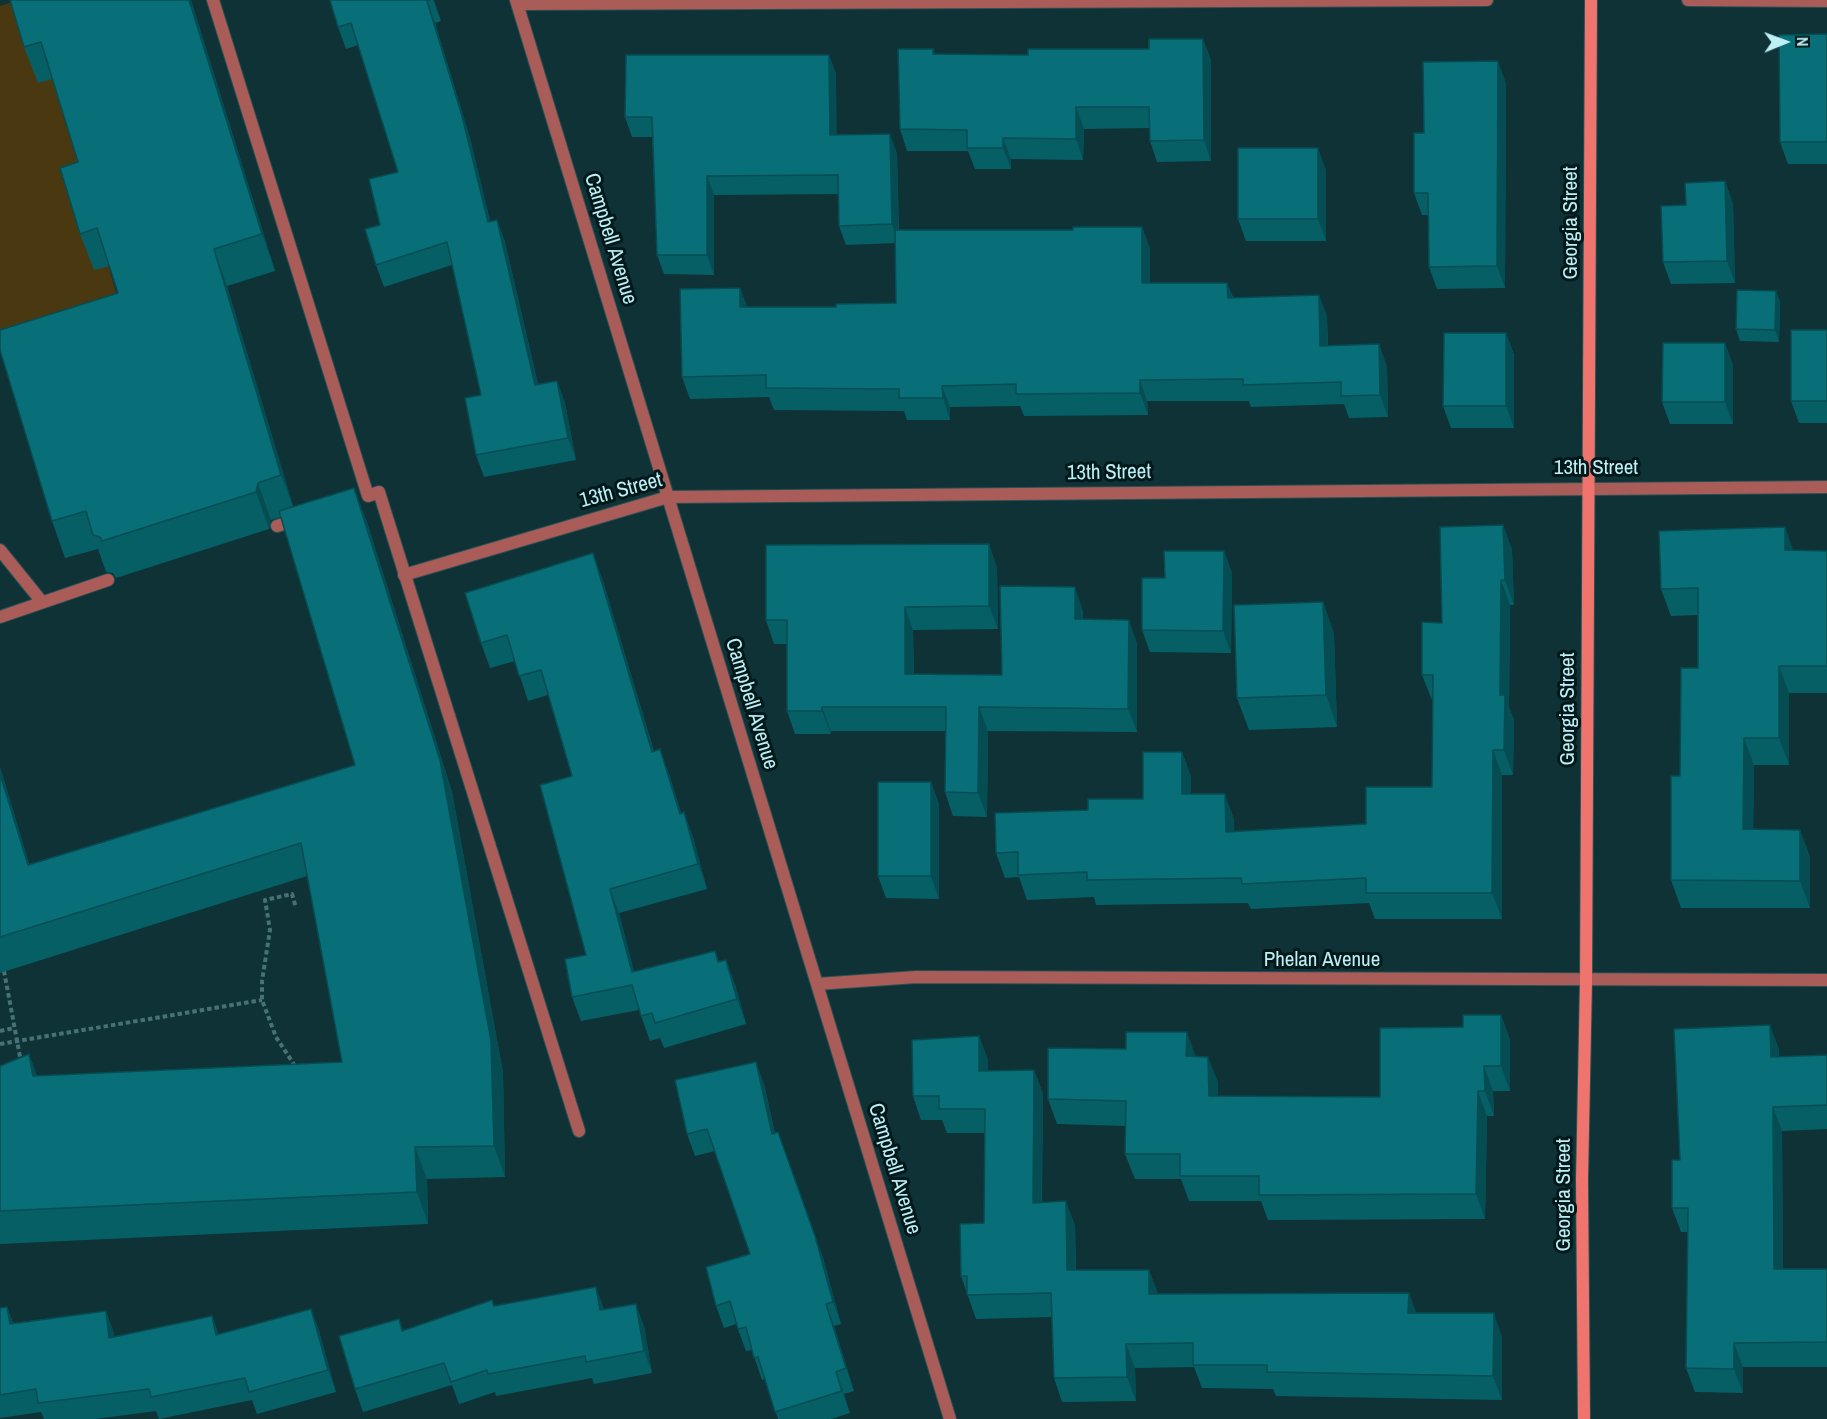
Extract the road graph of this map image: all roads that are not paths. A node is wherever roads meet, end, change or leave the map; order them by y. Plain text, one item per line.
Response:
1 (213, 0) edge
2 (1487, 0) edge
3 (1591, 0) edge
4 (1688, 0) edge
5 (1827, 1) edge
6 (517, 2) edge
7 (1589, 487) junction
8 (1827, 487) edge
9 (668, 497) junction
10 (311, 514) edge
11 (278, 526) edge
12 (0, 550) edge
13 (404, 575) junction
14 (108, 580) dead end
15 (42, 602) junction
16 (0, 616) edge
17 (1586, 981) junction
18 (1827, 981) edge
19 (816, 984) junction
20 (579, 1131) dead end
21 (950, 1419) edge
22 (1584, 1419) edge

1 - 13 street
2 - 6 street
3 - 7 main road, Georgia Street
4 - 5 street
6 - 9 street, Campbell Avenue
7 - 8 street, 13th Street
7 - 9 street, 13th Street
7 - 17 main road, Georgia Street
9 - 13 street, 13th Street
9 - 19 street, Campbell Avenue
10 - 11 street
12 - 15 street
13 - 20 street
14 - 15 street
15 - 16 street
17 - 18 street, Phelan Avenue
17 - 19 street, Phelan Avenue
17 - 22 main road, Georgia Street
19 - 21 street, Campbell Avenue

